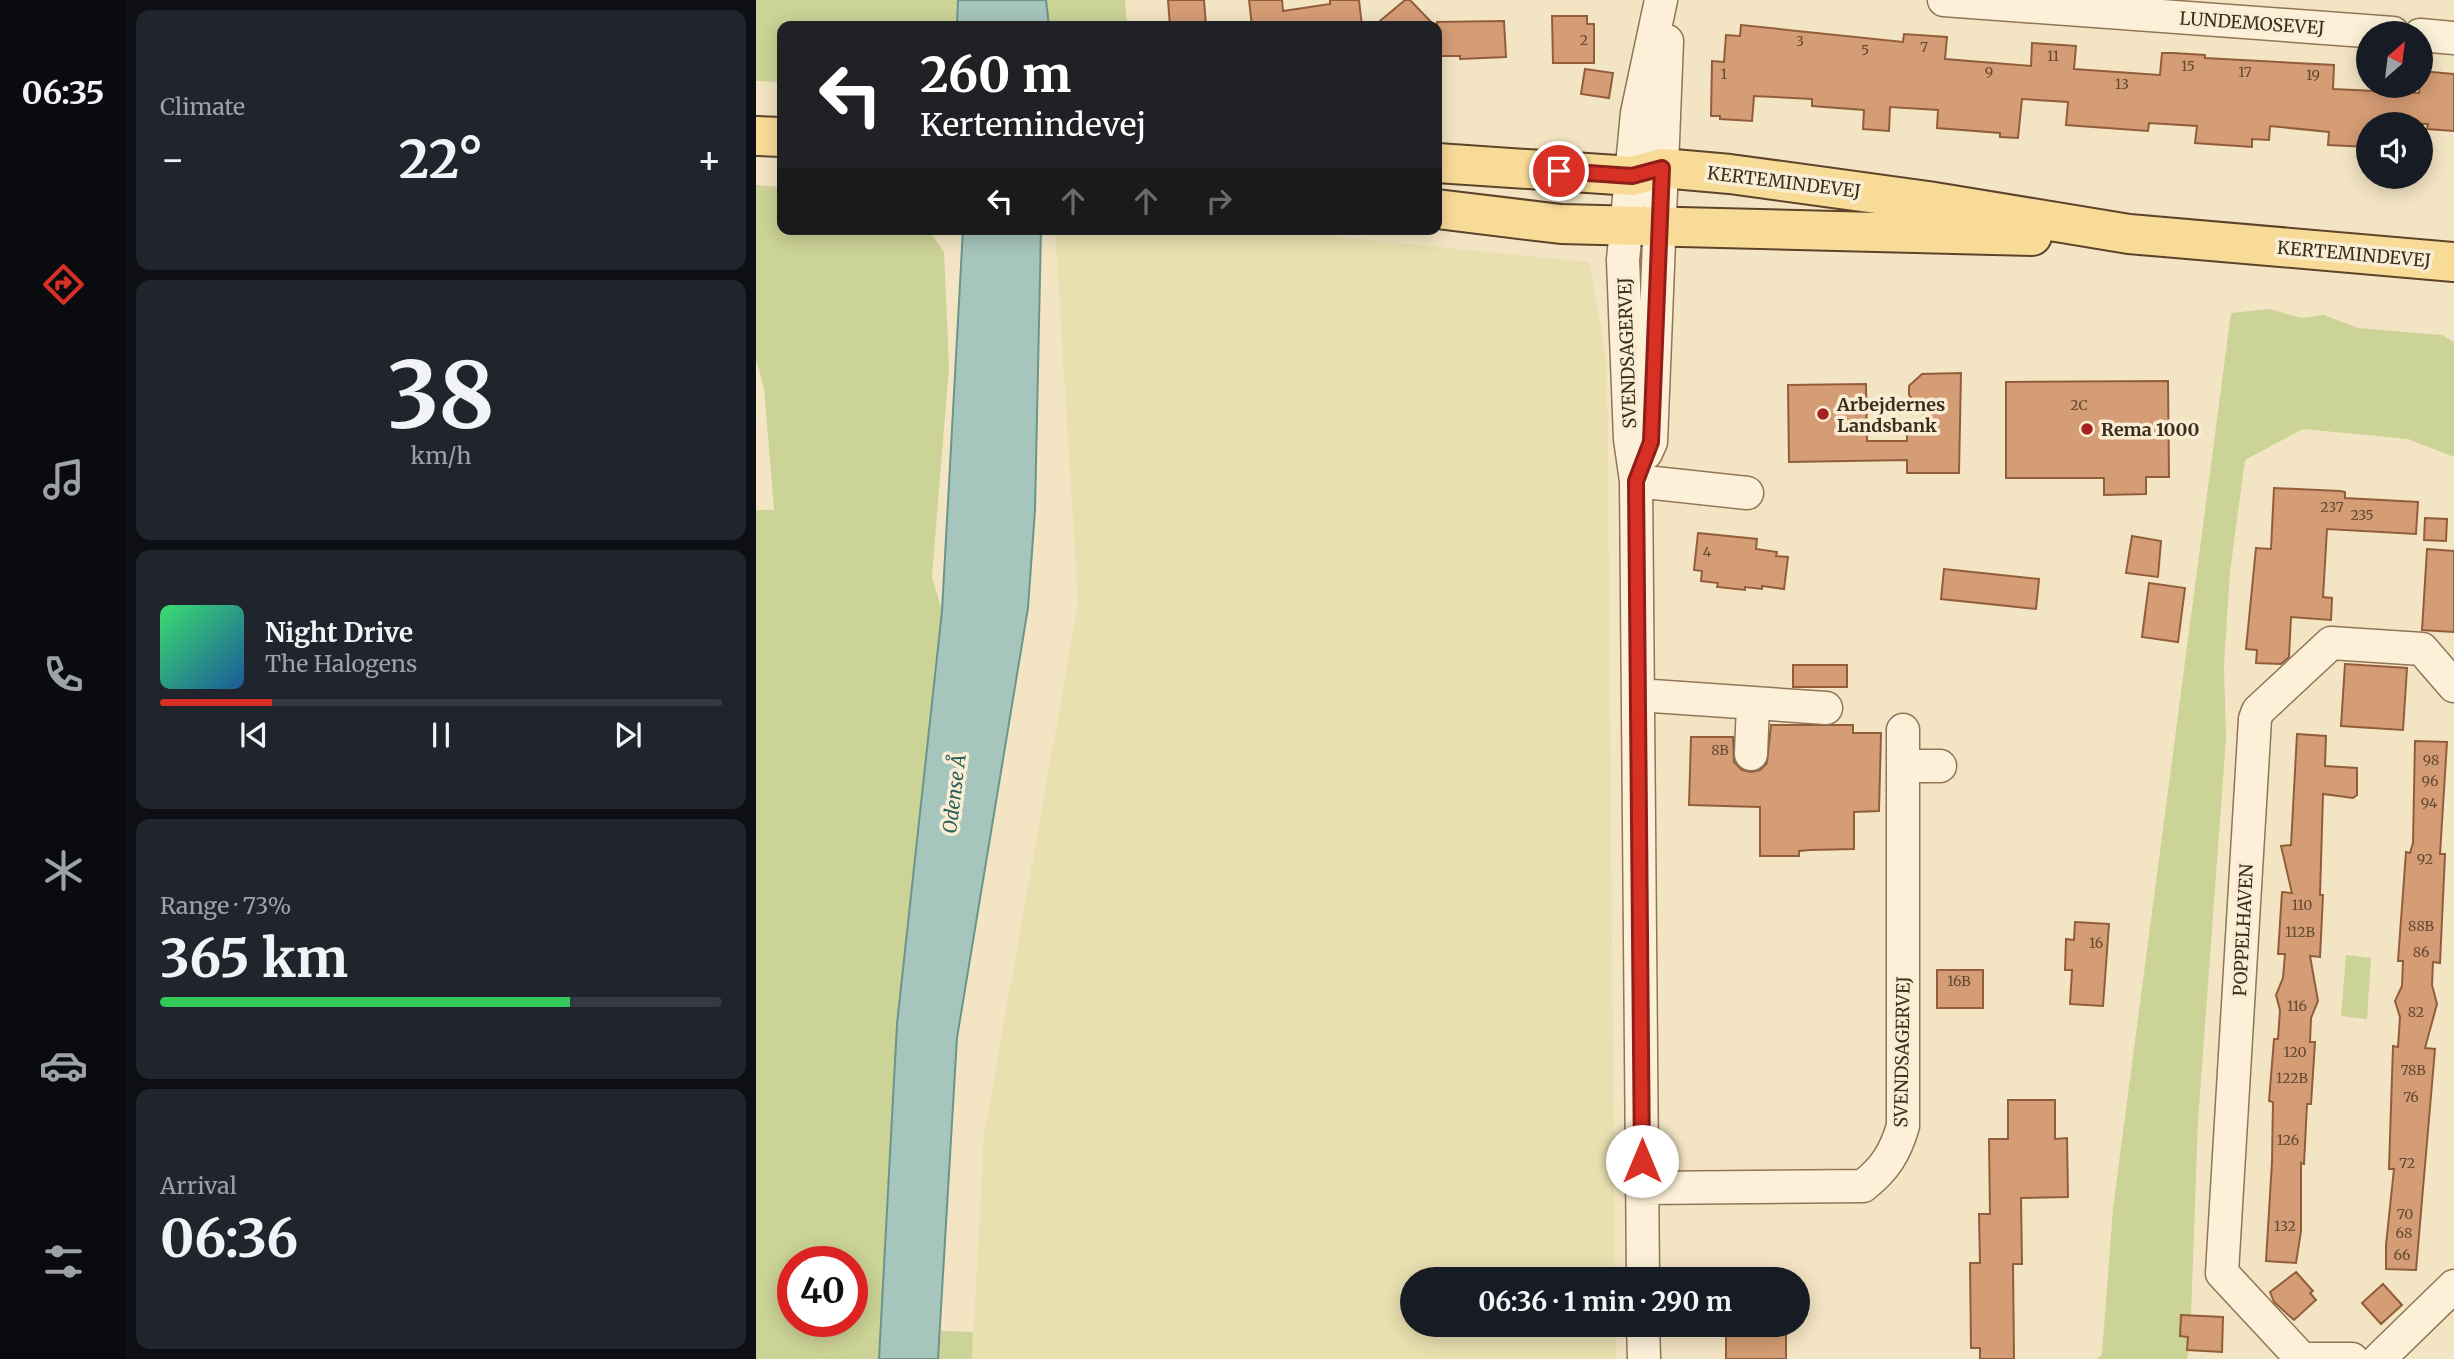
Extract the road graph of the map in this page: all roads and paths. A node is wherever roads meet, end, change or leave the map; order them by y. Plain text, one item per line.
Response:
1 (1664, 0) edge
2 (1944, 0) edge
3 (2049, 4) edge
4 (2356, 30) edge
5 (2433, 36) edge
6 (2454, 38) edge
7 (756, 136) edge
8 (777, 138) edge
9 (1442, 164) edge
10 (1442, 188) edge
11 (1645, 199) junction
12 (1442, 210) edge
13 (2129, 234) junction
14 (2454, 262) edge
15 (1636, 481) junction
16 (1747, 493) dead end
17 (2454, 686) edge
18 (1638, 695) junction
19 (1753, 704) junction
20 (1826, 708) dead end
21 (1903, 730) dead end
22 (1751, 754) dead end
23 (1903, 766) junction
24 (1940, 766) dead end
25 (1642, 1188) junction
26 (1643, 1267) edge
27 (2454, 1286) edge
28 (1643, 1337) edge
29 (1644, 1359) edge
30 (2300, 1359) edge
31 (2352, 1359) edge
32 (2379, 1359) edge

1 - 11 street, SVENDSAGERVEJ
2 - 3 street, LUNDEMOSEVEJ
3 - 4 street, LUNDEMOSEVEJ
5 - 6 street
7 - 8 main road
9 - 11 main road, KERTEMINDEVEJ
10 - 11 main road
11 - 12 main road, KERTEMINDEVEJ
11 - 13 main road, KERTEMINDEVEJ
11 - 13 main road, KERTEMINDEVEJ
11 - 15 street, SVENDSAGERVEJ
13 - 14 main road, KERTEMINDEVEJ
15 - 16 street
15 - 18 street, SVENDSAGERVEJ
17 - 30 street, POPPELHAVEN
18 - 19 street
18 - 25 street, SVENDSAGERVEJ
19 - 20 street
19 - 22 street
21 - 23 street, SVENDSAGERVEJ
23 - 24 street
23 - 25 street, SVENDSAGERVEJ
25 - 26 street, SVENDSAGERVEJ
27 - 32 street
28 - 29 street
30 - 31 street

